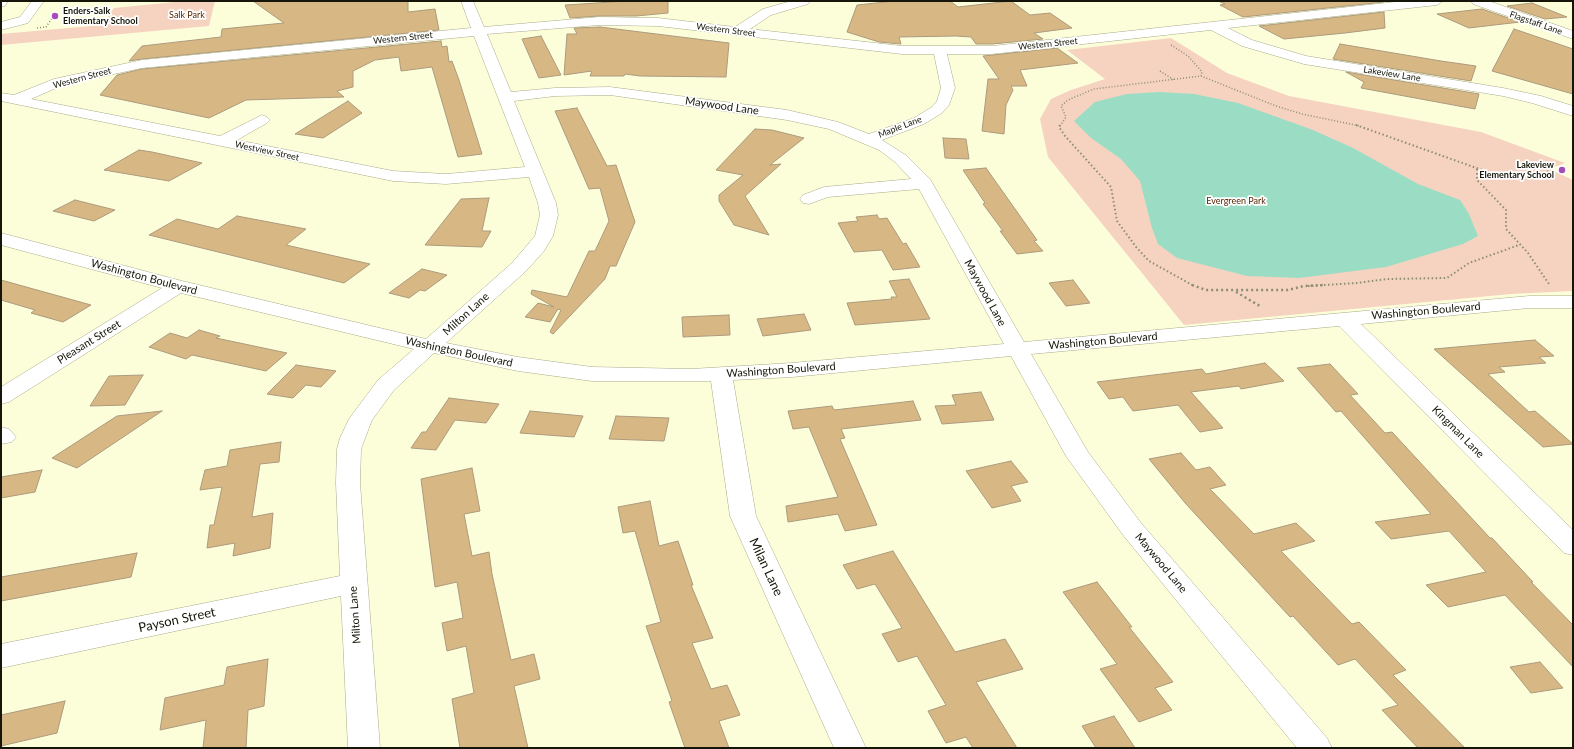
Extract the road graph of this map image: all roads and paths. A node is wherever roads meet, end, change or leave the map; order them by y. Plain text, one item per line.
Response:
1 (38, 1) edge
2 (467, 1) edge
3 (804, 1) edge
4 (1437, 1) edge
5 (1477, 1) edge
6 (1, 26) edge
7 (1214, 26) junction
8 (479, 30) junction
9 (737, 31) junction
10 (1573, 35) edge
11 (1165, 42) dead end
12 (940, 51) junction
13 (1160, 71) dead end
14 (1201, 76) junction
15 (1174, 80) junction
16 (1, 97) edge
17 (507, 97) junction
18 (18, 99) junction
19 (1573, 111) edge
20 (262, 120) dead end
21 (869, 139) junction
22 (223, 141) junction
23 (1477, 169) junction
24 (535, 170) junction
25 (1551, 171) dead end
26 (924, 183) junction
27 (809, 199) dead end
28 (1, 239) edge
29 (1519, 246) junction
30 (1549, 284) dead end
31 (178, 286) junction
32 (1236, 291) junction
33 (1573, 302) edge
34 (1260, 306) dead end
35 (1343, 318) junction
36 (429, 346) junction
37 (1016, 349) junction
38 (721, 375) junction
39 (1, 397) edge
40 (1573, 546) edge
41 (353, 583) junction
42 (1, 656) edge
43 (364, 748) edge
44 (850, 748) edge
45 (1316, 748) edge

1 - 6 street
2 - 8 street, Milton Lane
3 - 9 street
4 - 7 street, Western Street
5 - 10 street, Flagstaff Lane
7 - 12 street, Western Street
7 - 19 street, Lakeview Lane
8 - 9 street, Western Street
8 - 17 street, Milton Lane
8 - 18 street, Western Street
9 - 12 street, Western Street
11 - 14 path
12 - 21 street, Maple Lane
13 - 15 path
14 - 15 path
14 - 23 path
15 - 32 path
16 - 18 street, Westview Street
17 - 21 street, Maywood Lane
17 - 24 street, Milton Lane
18 - 22 street, Westview Street
20 - 22 street
21 - 26 street, Maywood Lane
22 - 24 street, Westview Street
23 - 25 path
23 - 29 path
24 - 36 street, Milton Lane
26 - 27 street
26 - 37 street, Maywood Lane
28 - 31 street, Washington Boulevard
29 - 30 path
29 - 32 path
31 - 36 street, Washington Boulevard
31 - 39 street, Pleasant Street
32 - 34 path
33 - 35 street, Washington Boulevard
35 - 37 street, Washington Boulevard
35 - 40 street, Kingman Lane
36 - 38 street, Washington Boulevard
36 - 41 street, Milton Lane
37 - 38 street, Washington Boulevard
37 - 45 street, Maywood Lane
38 - 44 street, Milan Lane
41 - 42 street, Payson Street
41 - 43 street, Milton Lane

